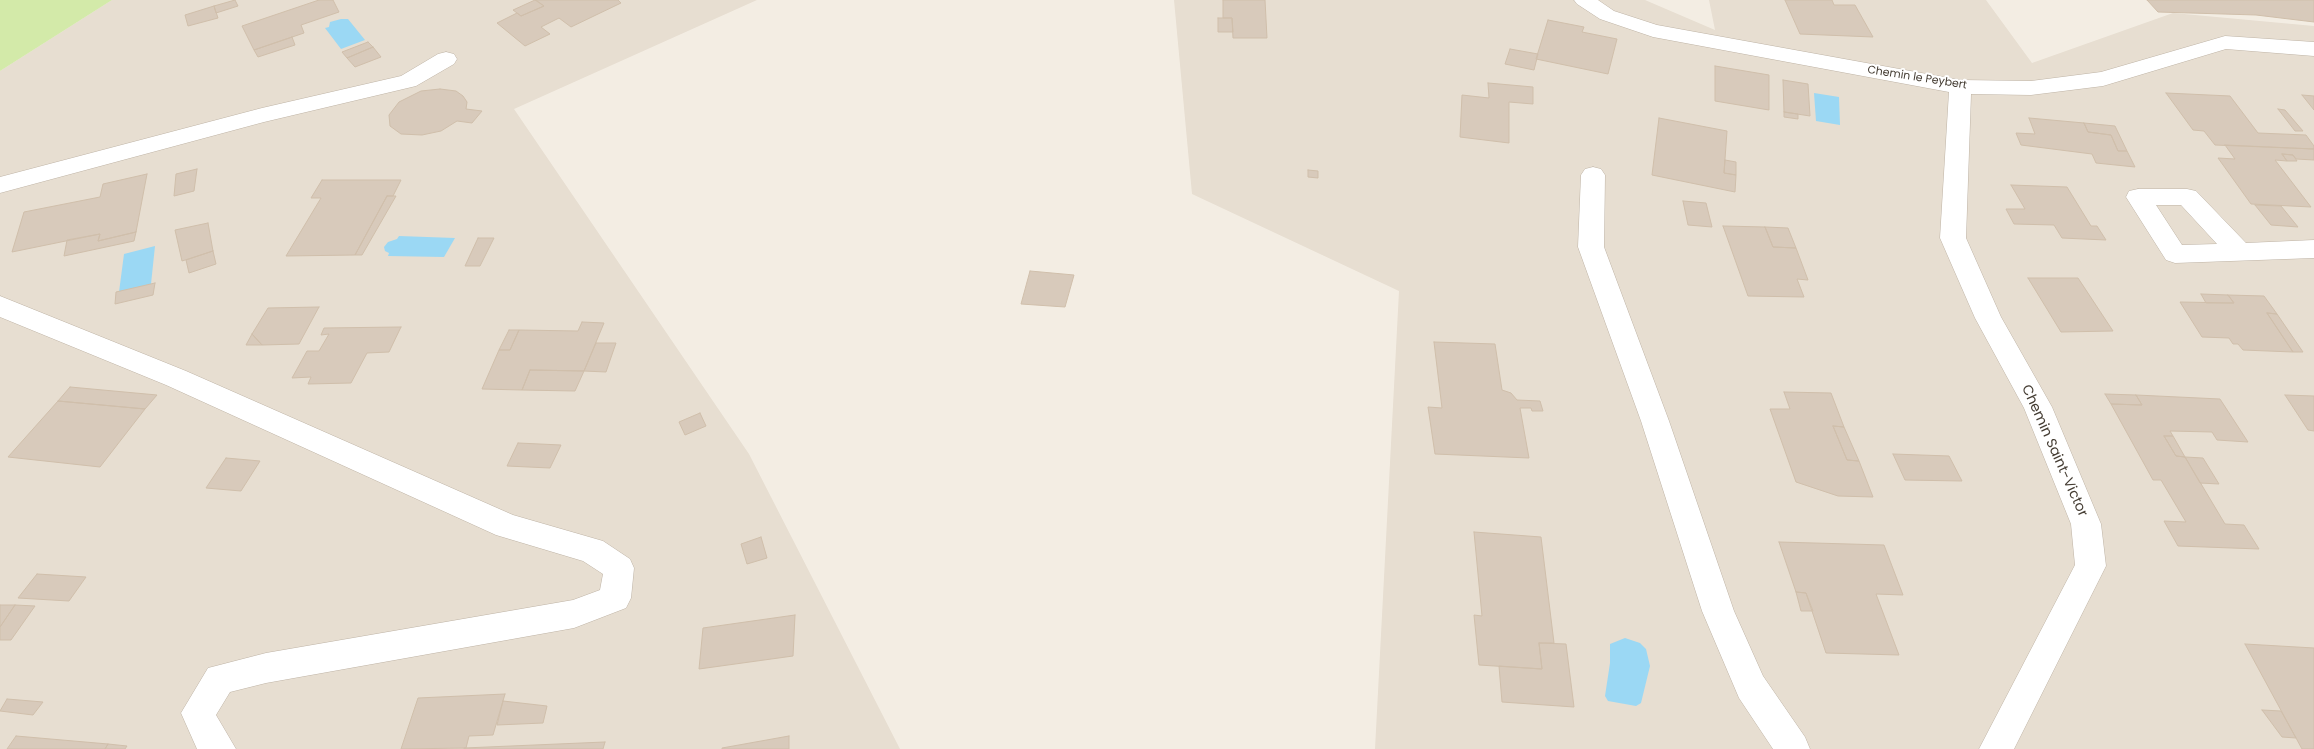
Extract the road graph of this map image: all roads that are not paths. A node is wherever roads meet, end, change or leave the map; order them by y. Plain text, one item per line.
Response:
1 (1584, 0) edge
2 (2314, 49) edge
3 (446, 59) dead end
4 (1960, 87) junction
5 (1593, 175) dead end
6 (0, 185) edge
7 (2314, 249) edge
8 (2240, 251) dead end
9 (0, 306) edge
10 (219, 749) edge
11 (1793, 749) edge
12 (1996, 749) edge

1 - 4 street, Chemin le Peybert
2 - 4 street, Chemin le Peybert
3 - 6 street
4 - 12 street, Chemin Saint-Victor
5 - 11 street
7 - 8 street
9 - 10 street

